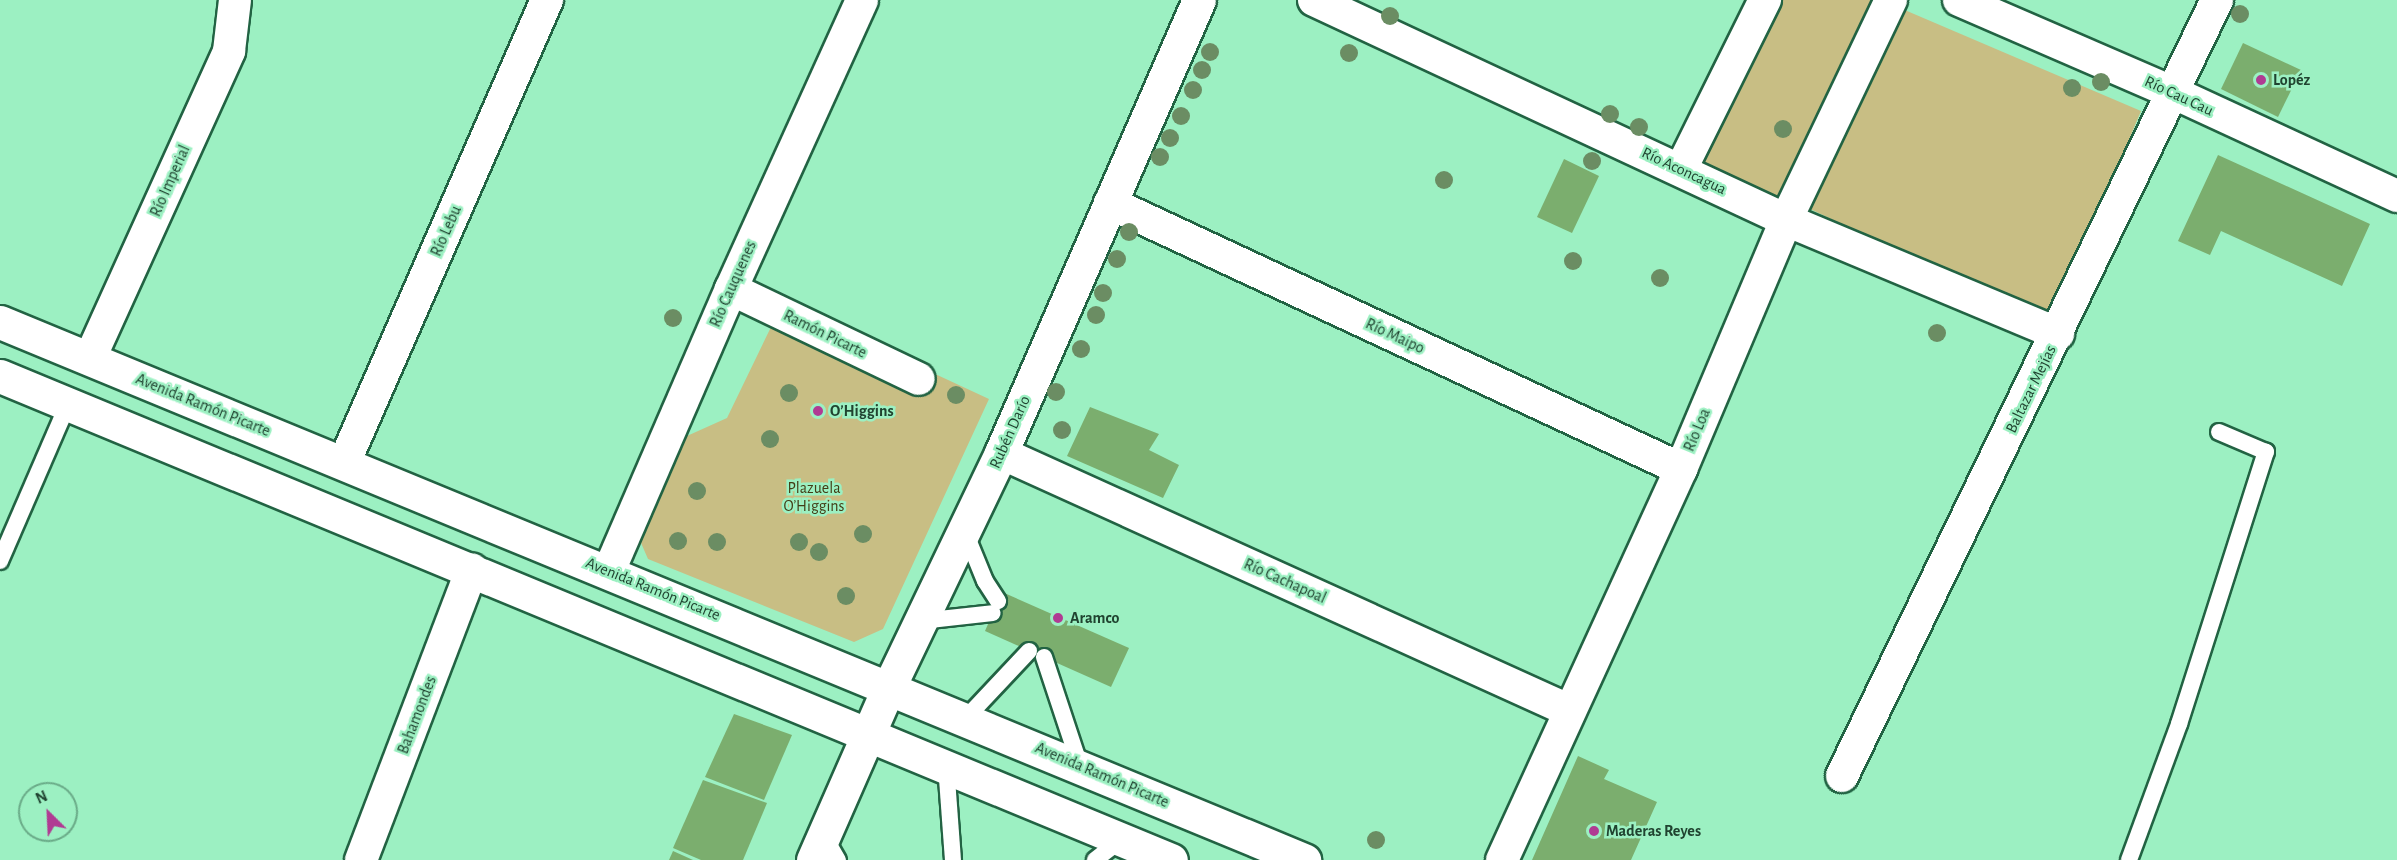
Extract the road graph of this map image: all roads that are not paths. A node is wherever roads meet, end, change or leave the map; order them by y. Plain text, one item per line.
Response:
1 (235, 0) edge
2 (547, 0) edge
3 (862, 0) edge
4 (1199, 0) edge
5 (1314, 0) edge
6 (1765, 0) edge
7 (1891, 0) edge
8 (1959, 0) edge
9 (2217, 0) edge
10 (2172, 92) junction
11 (1681, 169) junction
12 (2397, 196) edge
13 (1110, 202) junction
14 (1786, 220) junction
15 (730, 289) junction
16 (0, 322) edge
17 (2058, 334) junction
18 (90, 358) junction
19 (0, 376) edge
20 (919, 379) dead end
21 (68, 404) junction
22 (2219, 432) dead end
23 (1001, 453) junction
24 (344, 463) junction
25 (1681, 469) junction
26 (964, 531) junction
27 (0, 561) edge
28 (472, 570) junction
29 (609, 571) junction
30 (921, 621) junction
31 (889, 687) junction
32 (1568, 710) junction
33 (966, 718) junction
34 (869, 732) junction
35 (946, 765) junction
36 (1080, 766) junction
37 (1842, 776) dead end
38 (1122, 839) junction
39 (825, 852) edge
40 (361, 860) edge
41 (953, 860) edge
42 (1095, 860) edge
43 (1171, 860) edge
44 (1304, 860) edge
45 (1502, 860) edge
46 (2129, 860) edge

1 - 18 street, Río Imperial
2 - 24 street, Río Lebu
3 - 15 street, Río Cauquenes
4 - 13 main road, Rubén Darío
5 - 11 street, Río Aconcagua
6 - 11 street
7 - 14 street, Río Loa
8 - 10 street, Río Cau Cau
9 - 10 street, Baltazar Mejías
10 - 12 street, Río Cau Cau
10 - 17 street, Baltazar Mejías
11 - 14 street, Río Aconcagua
13 - 23 main road, Rubén Darío
13 - 25 street, Río Maipo
14 - 17 street, Río Aconcagua
14 - 25 street, Río Loa
15 - 20 street, Ramón Picarte
15 - 29 street, Río Cauquenes
16 - 18 main road, Avenida Ramón Picarte
17 - 37 street, Baltazar Mejías
18 - 24 main road, Avenida Ramón Picarte
19 - 21 main road
21 - 27 lane
21 - 28 main road
22 - 46 lane
23 - 26 main road, Rubén Darío
23 - 32 street, Río Cachapoal
24 - 29 main road, Avenida Ramón Picarte
25 - 32 street, Río Loa
26 - 30 main road, Rubén Darío
26 - 30 lane
28 - 34 main road
28 - 40 street, Bahamondes
29 - 31 main road, Avenida Ramón Picarte
30 - 31 main road, Rubén Darío
31 - 33 main road, Avenida Ramón Picarte
31 - 34 main road, Rubén Darío
32 - 45 street, Río Loa
33 - 36 main road, Avenida Ramón Picarte
33 - 36 lane
34 - 35 main road
34 - 39 main road, Rubén Darío
35 - 38 main road
35 - 41 lane
36 - 44 main road, Avenida Ramón Picarte
38 - 42 lane
38 - 43 main road

